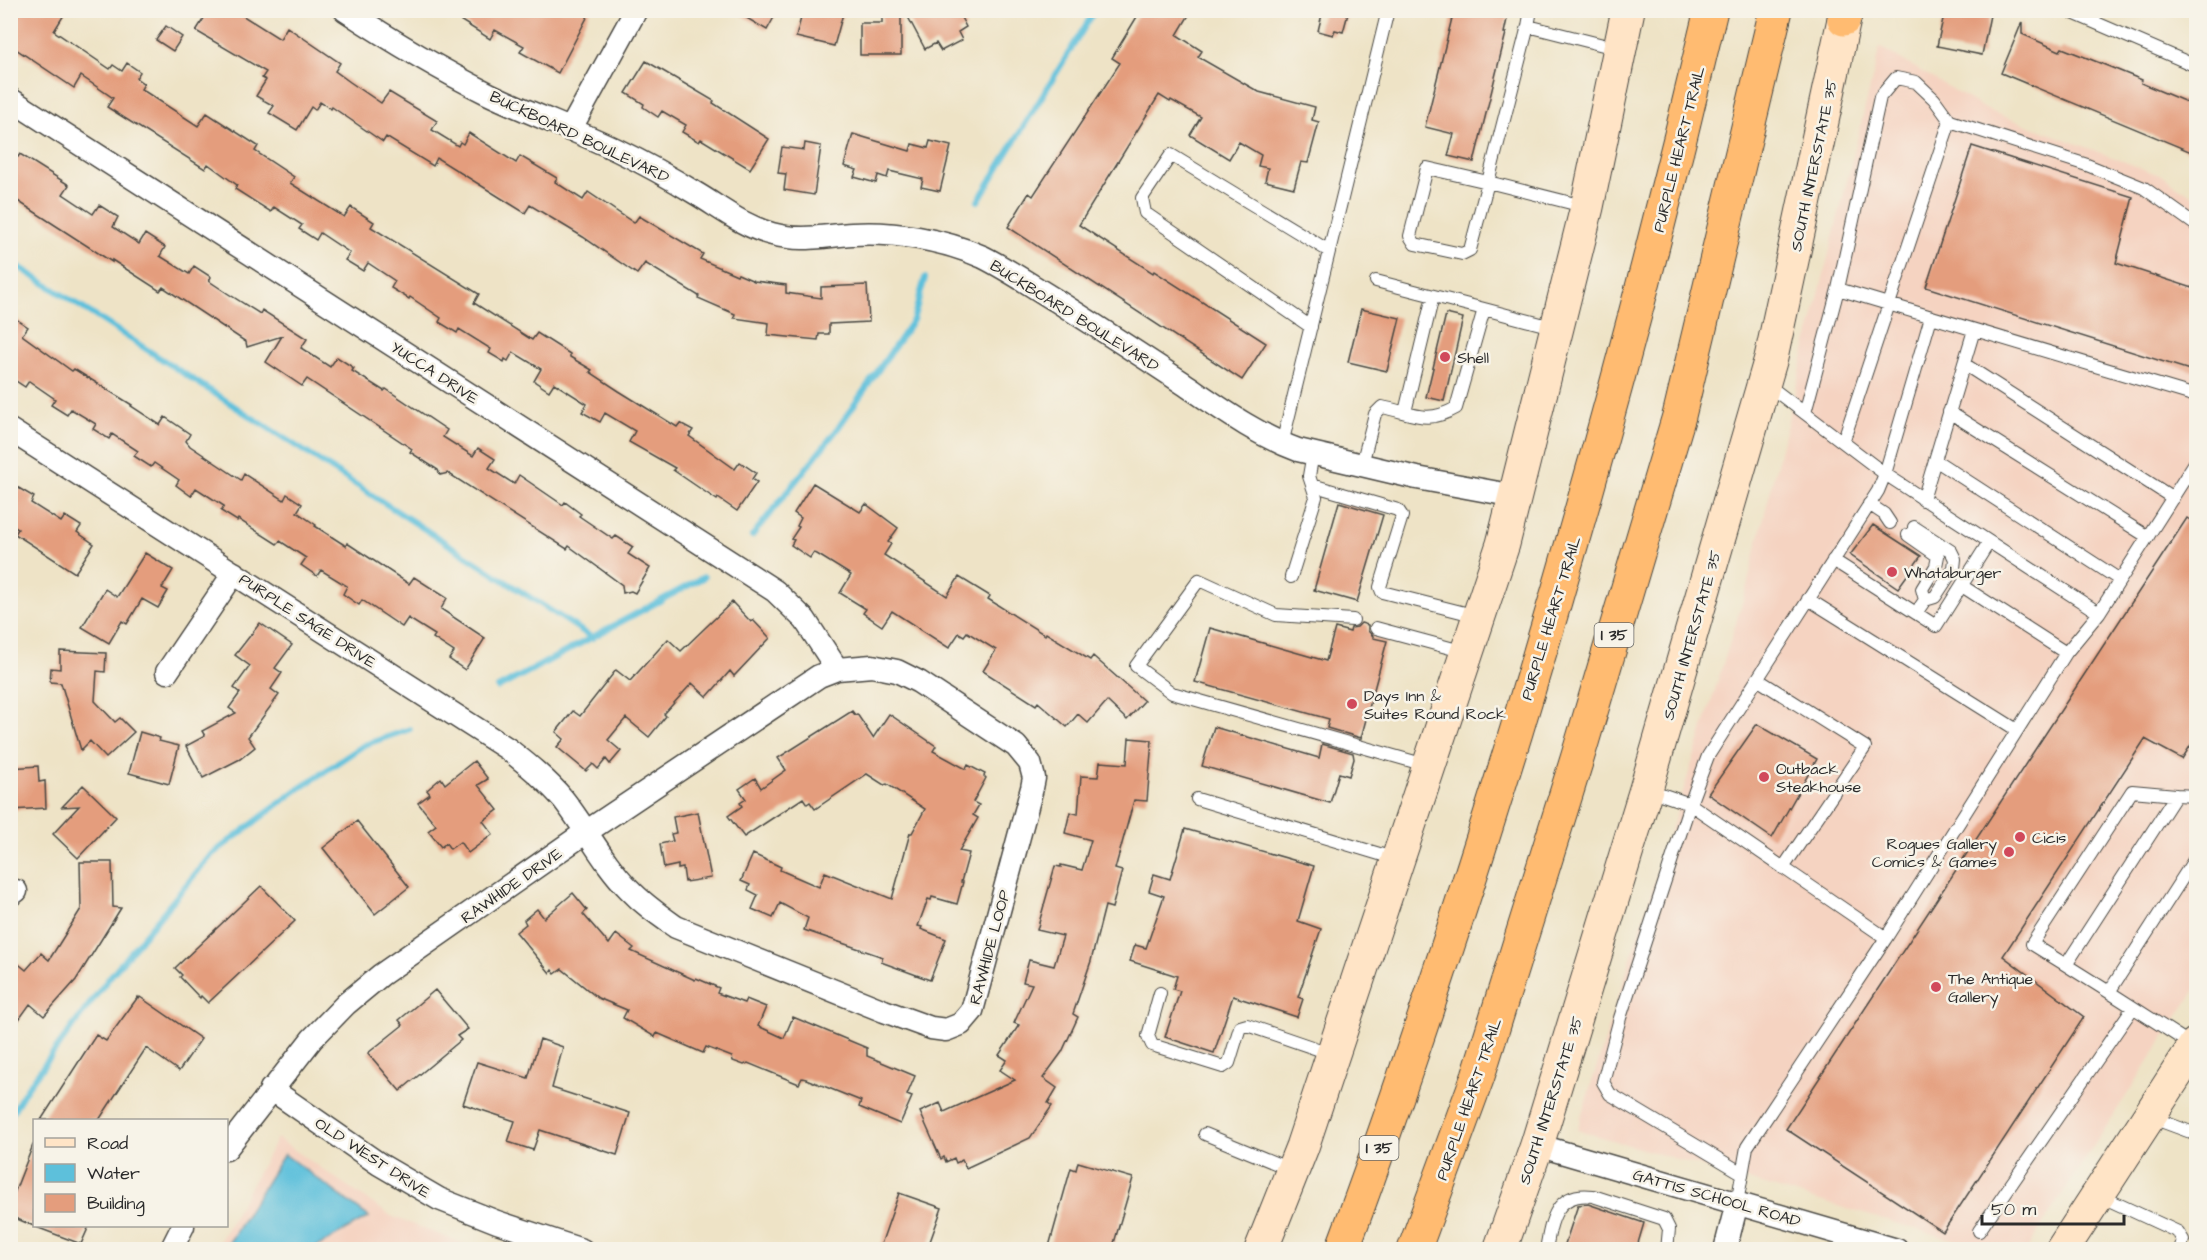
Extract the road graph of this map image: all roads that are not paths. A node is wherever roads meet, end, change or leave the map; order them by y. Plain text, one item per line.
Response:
1 (345, 10) edge
2 (636, 10) edge
3 (1389, 10) edge
4 (1531, 10) edge
5 (1628, 10) edge
6 (1712, 10) edge
7 (1776, 10) edge
8 (2066, 10) edge
9 (1845, 13) edge
10 (1528, 26) junction
11 (1620, 50) junction
12 (2196, 66) edge
13 (10, 99) edge
14 (1950, 121) junction
15 (570, 130) junction
16 (1488, 182) junction
17 (1587, 207) junction
18 (2196, 225) edge
19 (1329, 251) junction
20 (1376, 281) dead end
21 (1839, 289) junction
22 (1433, 297) junction
23 (1887, 304) junction
24 (1484, 309) junction
25 (1931, 317) junction
26 (1311, 327) junction
27 (1557, 328) junction
28 (1974, 330) junction
29 (1964, 364) junction
30 (1764, 382) junction
31 (2196, 396) edge
32 (1405, 412) junction
33 (1949, 412) junction
34 (1805, 413) junction
35 (10, 430) edge
36 (1843, 442) junction
37 (1282, 444) junction
38 (1313, 453) junction
39 (1935, 460) junction
40 (2196, 461) edge
41 (1362, 465) junction
42 (1885, 474) junction
43 (2193, 476) edge
44 (1312, 485) junction
45 (1515, 496) junction
46 (2173, 498) junction
47 (1923, 500) junction
48 (1869, 504) junction
49 (1890, 517) dead end
50 (1911, 531) dead end
51 (2148, 537) junction
52 (1989, 542) junction
53 (1833, 560) junction
54 (234, 573) junction
55 (1291, 577) dead end
56 (2120, 580) junction
57 (1962, 585) junction
58 (1808, 599) junction
59 (1916, 613) junction
60 (2099, 613) junction
61 (1479, 616) junction
62 (1353, 620) dead end
63 (1376, 628) dead end
64 (1467, 652) junction
65 (2066, 653) junction
66 (837, 669) junction
67 (167, 672) dead end
68 (1757, 679) junction
69 (2017, 730) junction
70 (1429, 766) junction
71 (1646, 789) junction
72 (2176, 795) junction
73 (2196, 796) edge
74 (1197, 799) dead end
75 (1690, 804) junction
76 (586, 832) junction
77 (2196, 857) edge
78 (1397, 860) junction
79 (1783, 868) junction
80 (1886, 938) junction
81 (2066, 965) junction
82 (2109, 992) junction
83 (1160, 993) dead end
84 (2132, 1009) junction
85 (2196, 1046) edge
86 (1333, 1054) junction
87 (271, 1089) junction
88 (2149, 1117) junction
89 (1204, 1134) dead end
90 (2196, 1134) edge
91 (1537, 1145) junction
92 (228, 1146) edge
93 (1293, 1170) junction
94 (1742, 1173) junction
95 (2097, 1195) junction
96 (1737, 1203) junction
97 (182, 1227) edge
98 (1979, 1231) dead end
99 (1263, 1243) edge
100 (171, 1250) edge
101 (582, 1250) edge
102 (1342, 1250) edge
103 (1414, 1250) edge
104 (1500, 1250) edge
105 (1546, 1250) edge
106 (1667, 1250) edge
107 (1725, 1250) edge
108 (1897, 1250) edge
109 (2061, 1250) edge
110 (2180, 1250) edge

1 - 15 street, BUCKBOARD BOULEVARD
2 - 15 street
3 - 19 lane
4 - 10 lane
5 - 11 main road
6 - 102 highway, PURPLE HEART TRAIL / I 35
7 - 103 highway, PURPLE HEART TRAIL / I 35
8 - 12 lane
9 - 30 main road, SOUTH INTERSTATE 35
10 - 11 lane
10 - 16 lane
11 - 17 main road
13 - 66 street, YUCCA DRIVE
14 - 18 lane
14 - 21 lane
14 - 23 lane
15 - 37 street, BUCKBOARD BOULEVARD
16 - 16 lane
16 - 17 lane
17 - 27 main road
19 - 26 lane
19 - 26 lane
20 - 22 lane
21 - 23 lane
21 - 34 lane
22 - 24 lane
22 - 32 lane
23 - 25 lane
23 - 36 lane
24 - 27 lane
24 - 32 lane
25 - 28 lane
25 - 42 lane
26 - 37 lane
27 - 45 main road
28 - 29 lane
28 - 31 lane
29 - 33 lane
29 - 46 lane
30 - 34 lane
30 - 71 main road, SOUTH INTERSTATE 35
32 - 41 lane
33 - 39 lane
33 - 51 lane
34 - 36 lane
35 - 54 street, PURPLE SAGE DRIVE
36 - 42 lane
37 - 38 street, BUCKBOARD BOULEVARD
38 - 41 street, BUCKBOARD BOULEVARD
38 - 44 lane
39 - 47 lane
39 - 56 lane
40 - 43 lane
41 - 45 street, BUCKBOARD BOULEVARD
42 - 47 lane
42 - 48 lane
43 - 46 lane
44 - 55 lane
44 - 61 lane
45 - 61 main road
46 - 51 lane
47 - 52 lane
48 - 49 lane
48 - 53 lane
50 - 59 lane
51 - 56 lane
52 - 57 lane
52 - 60 lane
53 - 58 lane
53 - 59 lane
54 - 67 street
54 - 76 street, PURPLE SAGE DRIVE
56 - 60 lane
57 - 59 lane
57 - 65 lane
58 - 68 lane
58 - 69 lane
60 - 65 lane
61 - 64 main road
62 - 70 lane
63 - 64 lane
64 - 70 main road
65 - 69 lane
66 - 76 street, RAWHIDE DRIVE
66 - 76 street, RAWHIDE LOOP
68 - 75 lane
68 - 79 lane
69 - 80 lane
70 - 78 main road
71 - 75 lane
71 - 91 main road, SOUTH INTERSTATE 35
72 - 73 lane
72 - 81 lane
72 - 81 lane
74 - 78 lane
75 - 79 lane
75 - 94 lane
76 - 87 street, RAWHIDE DRIVE
77 - 82 lane
78 - 86 main road
79 - 80 lane
80 - 94 lane
81 - 82 lane
82 - 84 lane
83 - 86 lane
84 - 85 lane
84 - 98 lane
85 - 88 main road
86 - 93 main road
87 - 92 street, RAWHIDE DRIVE
87 - 101 street, OLD WEST DRIVE
88 - 90 lane
88 - 95 main road
89 - 93 lane
91 - 96 street, GATTIS SCHOOL ROAD
91 - 104 main road, SOUTH INTERSTATE 35
93 - 99 main road
94 - 96 lane
95 - 109 main road
95 - 110 lane
96 - 107 street
96 - 108 street, GATTIS SCHOOL ROAD
97 - 100 street
105 - 106 lane

